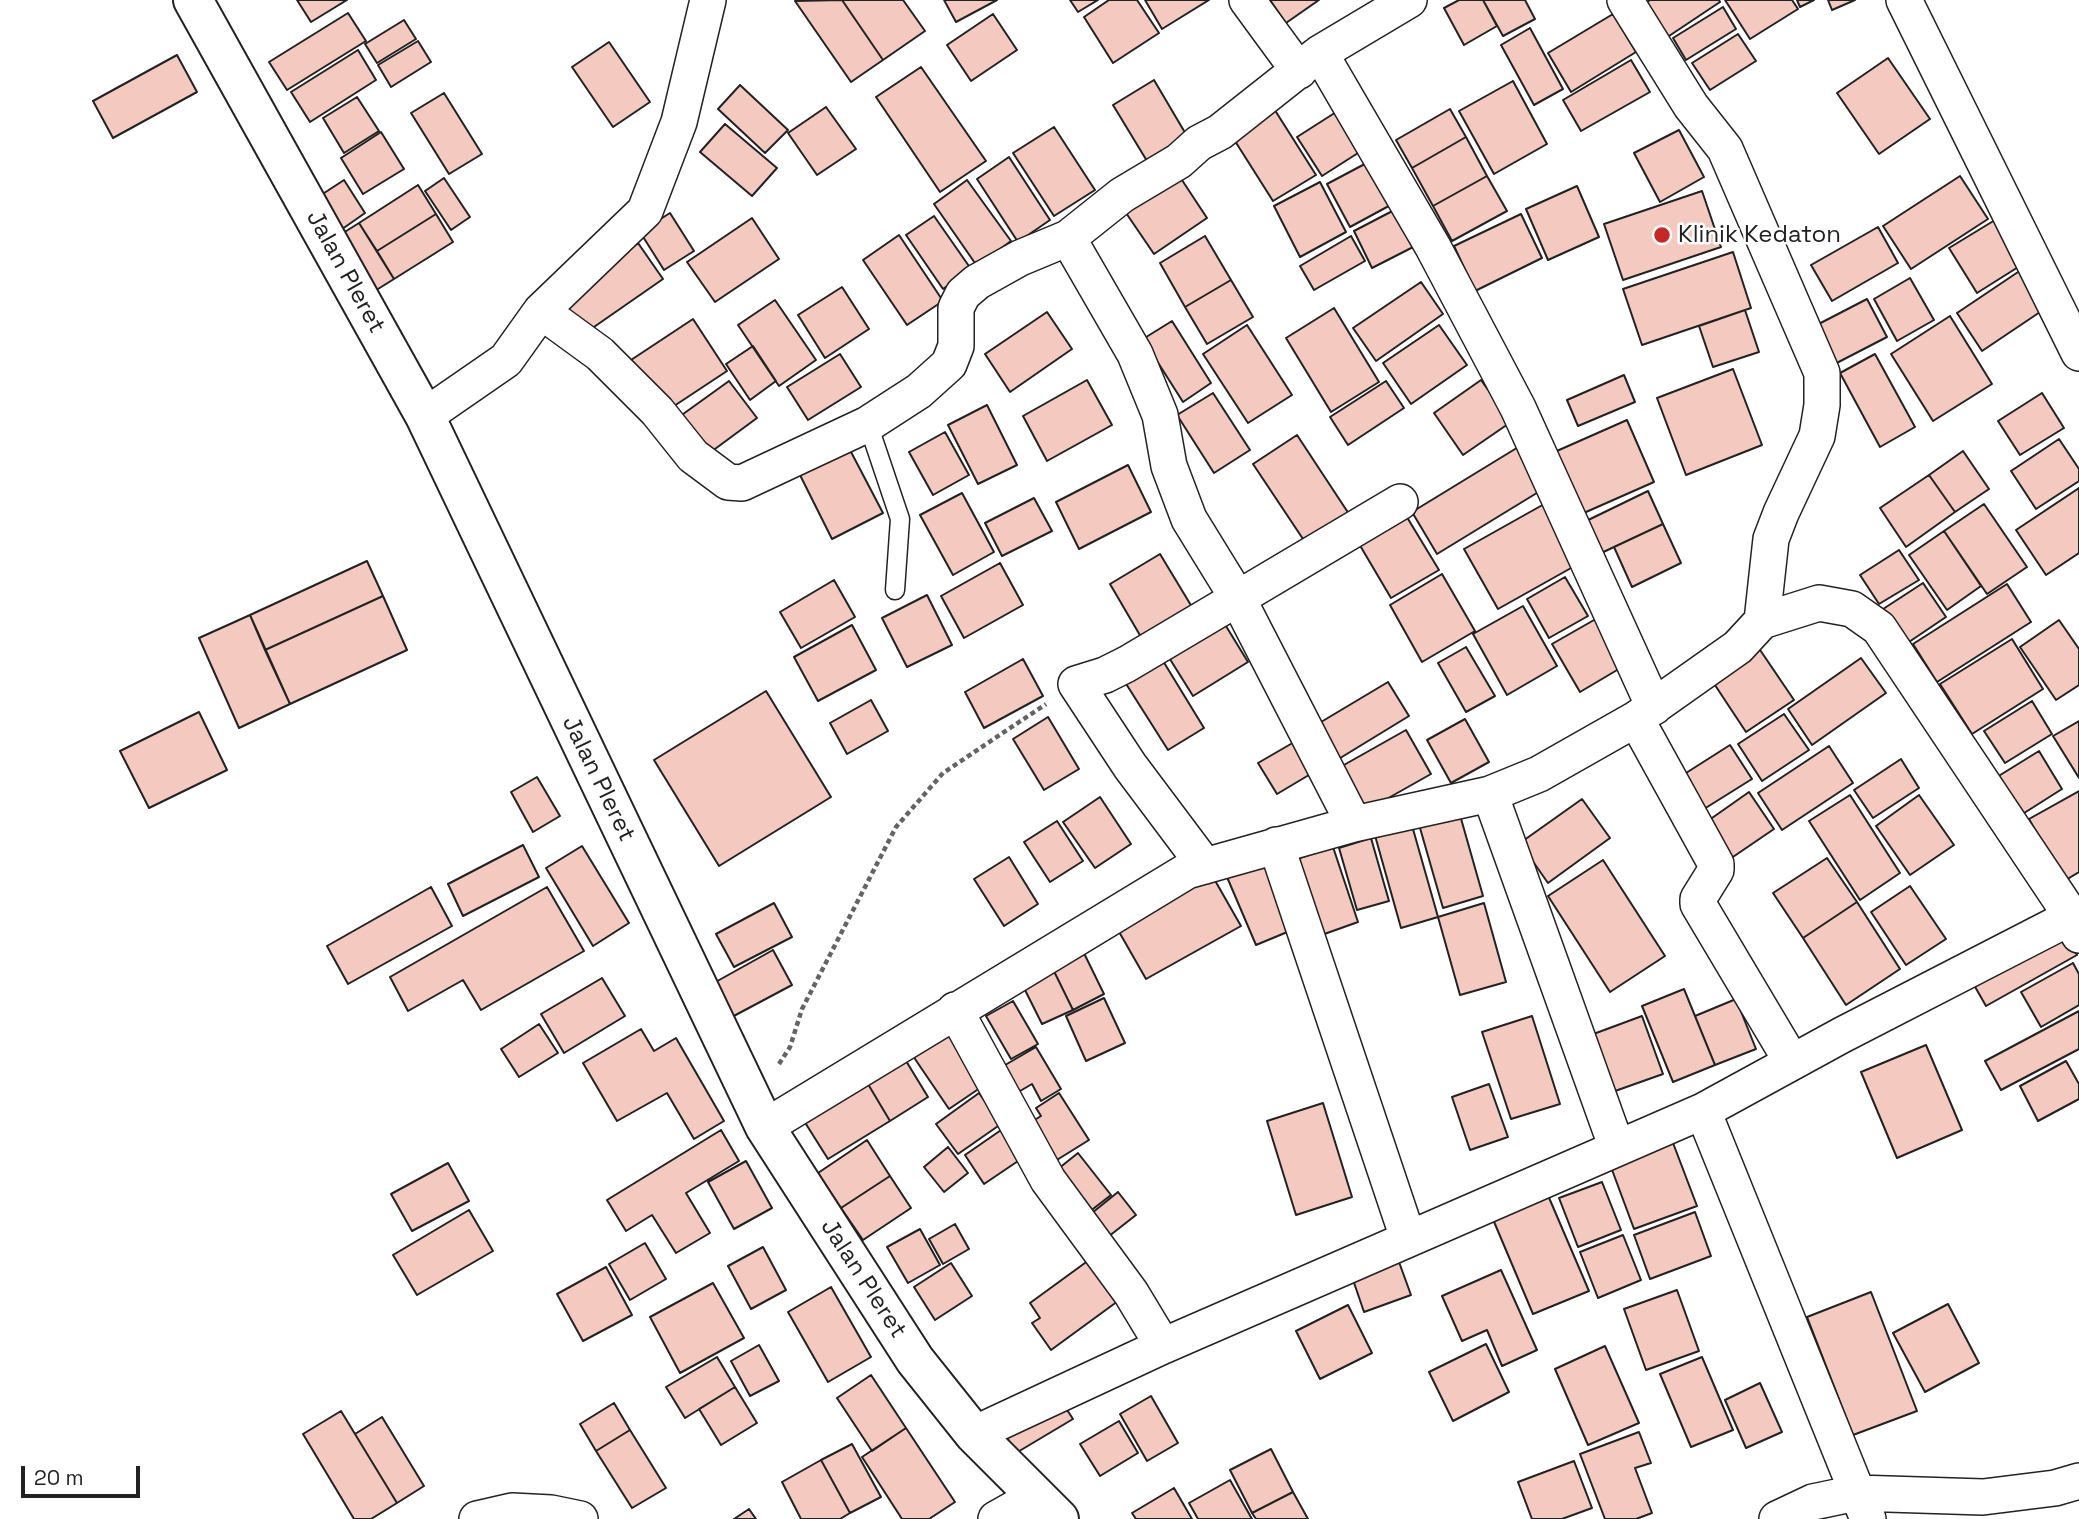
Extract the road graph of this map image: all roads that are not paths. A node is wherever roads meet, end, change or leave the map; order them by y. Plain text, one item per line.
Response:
1 (193, 0) edge
2 (708, 0) edge
3 (1247, 0) edge
4 (1409, 0) edge
5 (1625, 0) edge
6 (1904, 0) edge
7 (1310, 62) junction
8 (1068, 238) junction
9 (541, 311) junction
10 (2079, 353) edge
11 (425, 416) junction
12 (868, 424) junction
13 (1400, 502) dead end
14 (895, 590) dead end
15 (1237, 597) junction
16 (1762, 621) junction
17 (1645, 713) junction
18 (1490, 794) junction
19 (1354, 824) junction
20 (1276, 845) junction
21 (1205, 866) junction
22 (2077, 922) edge
23 (955, 1010) junction
24 (1792, 1062) junction
25 (1703, 1111) junction
26 (759, 1115) junction
27 (1618, 1148) junction
28 (1408, 1238) junction
29 (1163, 1346) junction
30 (974, 1434) junction
31 (2079, 1481) edge
32 (1862, 1506) edge
33 (1047, 1508) edge
34 (477, 1519) edge
35 (580, 1519) edge
36 (996, 1519) edge
37 (1777, 1519) edge

1 - 11 main road, Jalan Pleret
2 - 9 street
3 - 7 street
4 - 7 street
5 - 16 street
6 - 10 street
7 - 8 street
7 - 17 street
8 - 12 street
8 - 15 street
9 - 11 street
9 - 12 street
11 - 26 main road, Jalan Pleret
12 - 14 lane
13 - 15 street
15 - 19 street
15 - 21 street
16 - 17 street
16 - 22 street
17 - 18 street
17 - 24 street
18 - 19 street
18 - 27 street
19 - 20 street
20 - 21 street
20 - 28 street
21 - 23 street
22 - 24 street
23 - 26 street
23 - 29 street
24 - 25 street
25 - 27 street
25 - 32 street
26 - 30 main road, Jalan Pleret
27 - 28 street
28 - 29 street
29 - 30 street
30 - 33 main road, Jalan Pleret
31 - 32 street
32 - 37 street
33 - 36 street
34 - 35 street

